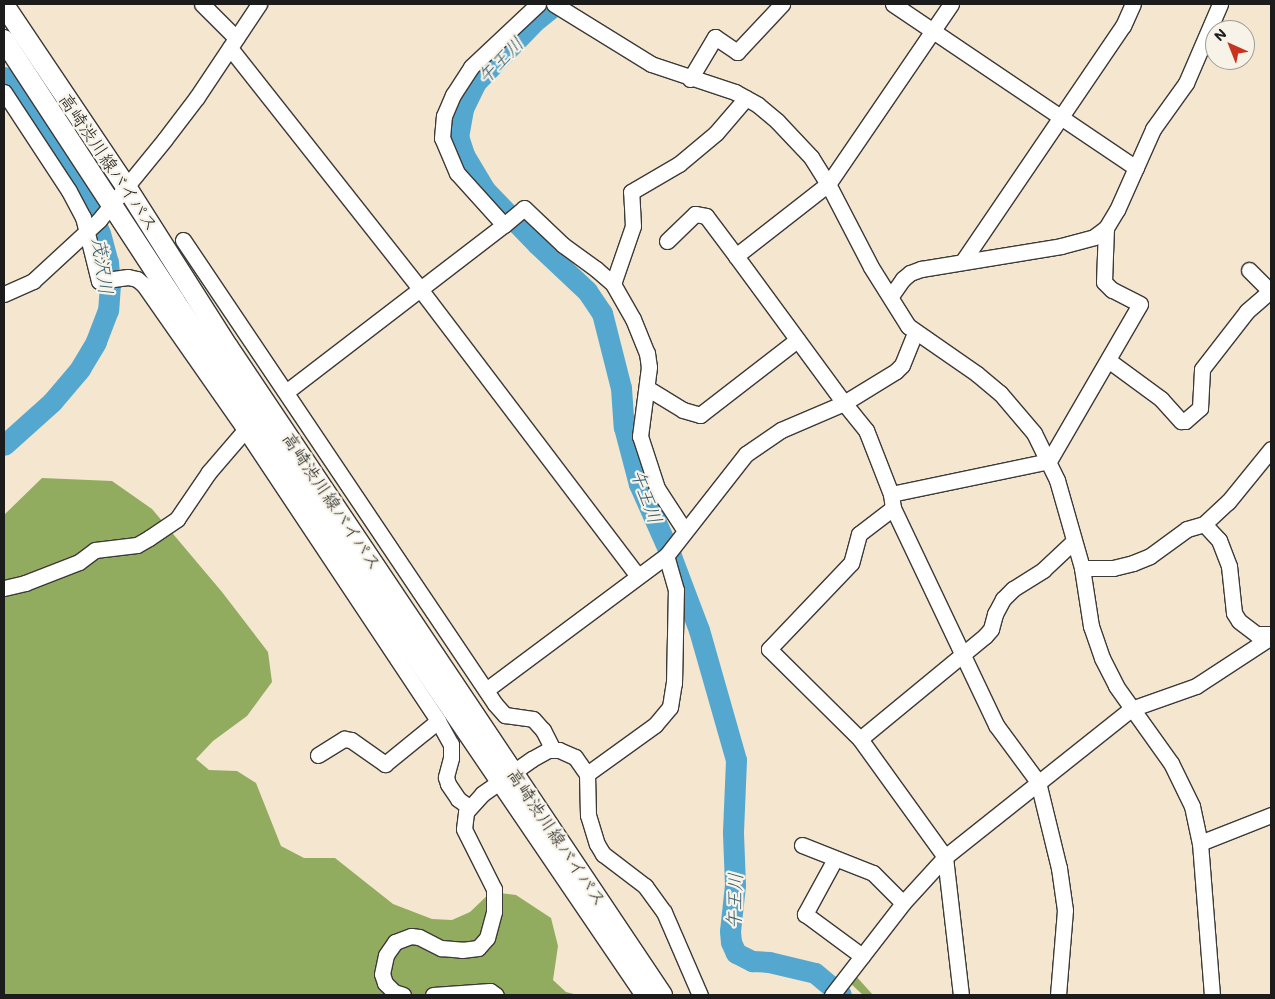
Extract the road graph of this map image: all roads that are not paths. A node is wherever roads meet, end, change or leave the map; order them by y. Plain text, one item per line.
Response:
1 (202, 4) edge
2 (259, 4) edge
3 (538, 4) edge
4 (782, 4) edge
5 (893, 4) edge
6 (952, 4) edge
7 (1133, 4) edge
8 (1220, 4) edge
9 (4, 5) edge
10 (557, 5) edge
11 (934, 31) junction
12 (4, 40) edge
13 (233, 43) junction
14 (690, 79) junction
15 (4, 92) edge
16 (746, 98) junction
17 (1063, 117) junction
18 (1136, 168) junction
19 (828, 184) junction
20 (125, 185) junction
21 (110, 204) junction
22 (505, 224) junction
23 (92, 226) junction
24 (1106, 228) junction
25 (183, 240) dead end
26 (667, 241) dead end
27 (736, 256) junction
28 (963, 261) junction
29 (1249, 270) dead end
30 (613, 284) junction
31 (420, 289) junction
32 (1271, 292) edge
33 (4, 294) edge
34 (890, 296) junction
35 (916, 333) junction
36 (797, 340) junction
37 (1108, 360) junction
38 (646, 388) junction
39 (286, 392) junction
40 (844, 403) junction
41 (245, 430) junction
42 (1271, 449) edge
43 (1049, 461) junction
44 (892, 501) junction
45 (1204, 524) junction
46 (684, 533) junction
47 (1074, 541) junction
48 (667, 555) junction
49 (1082, 568) junction
50 (638, 576) junction
51 (4, 588) edge
52 (1271, 636) edge
53 (962, 655) junction
54 (486, 690) junction
55 (1131, 709) junction
56 (438, 721) junction
57 (860, 739) junction
58 (553, 750) junction
59 (318, 755) dead end
60 (588, 774) junction
61 (507, 777) junction
62 (1038, 782) junction
63 (469, 807) junction
64 (1271, 816) edge
65 (1200, 843) junction
66 (802, 845) dead end
67 (946, 857) junction
68 (835, 859) junction
69 (903, 903) junction
70 (862, 956) junction
71 (403, 995) edge
72 (432, 995) edge
73 (496, 995) edge
74 (646, 995) edge
75 (662, 995) edge
76 (700, 995) edge
77 (832, 995) edge
78 (961, 995) edge
79 (1058, 995) edge
80 (1212, 995) edge

1 - 13 street
2 - 13 street
3 - 22 street
4 - 14 street
5 - 11 street
6 - 11 street
7 - 17 street
8 - 18 street
9 - 20 main road, 高崎渋川線バイパス
10 - 14 street
11 - 17 street
11 - 19 street
12 - 21 main road, 高崎渋川線バイパス
13 - 20 street
13 - 31 street
14 - 16 street
15 - 23 street
16 - 19 street
16 - 30 street
17 - 18 street
17 - 28 street
18 - 24 street
19 - 27 street
19 - 34 street
20 - 21 street
20 - 61 main road, 高崎渋川線バイパス
21 - 23 street
21 - 61 main road, 高崎渋川線バイパス
22 - 30 street
22 - 31 street
23 - 33 street
23 - 41 street
24 - 28 street
24 - 37 street
25 - 39 street
26 - 27 street
27 - 36 street
28 - 34 street
29 - 32 street
30 - 38 street
31 - 39 street
31 - 50 street
32 - 37 street
34 - 35 street
35 - 40 street
35 - 43 street
36 - 38 street
36 - 40 street
37 - 43 street
38 - 46 street
39 - 54 street
40 - 44 street
40 - 46 street
41 - 51 street
41 - 56 street
42 - 45 street
43 - 44 street
43 - 47 street
44 - 53 street
44 - 57 street
45 - 49 street
45 - 52 street
46 - 48 street
47 - 49 street
47 - 53 street
48 - 50 street
48 - 60 street
49 - 55 street
50 - 54 street
52 - 55 street
53 - 57 street
53 - 62 street
54 - 58 street
55 - 62 street
55 - 65 street
56 - 59 street
56 - 63 street
57 - 67 street
58 - 60 street
58 - 61 street
60 - 76 street
61 - 63 street
61 - 74 main road, 高崎渋川線バイパス
61 - 75 main road, 高崎渋川線バイパス
62 - 67 street
62 - 79 street
63 - 71 street
64 - 65 street
65 - 80 street
66 - 68 street
67 - 69 street
67 - 78 street
68 - 69 street
68 - 70 street
69 - 70 street
70 - 77 street
72 - 73 street

